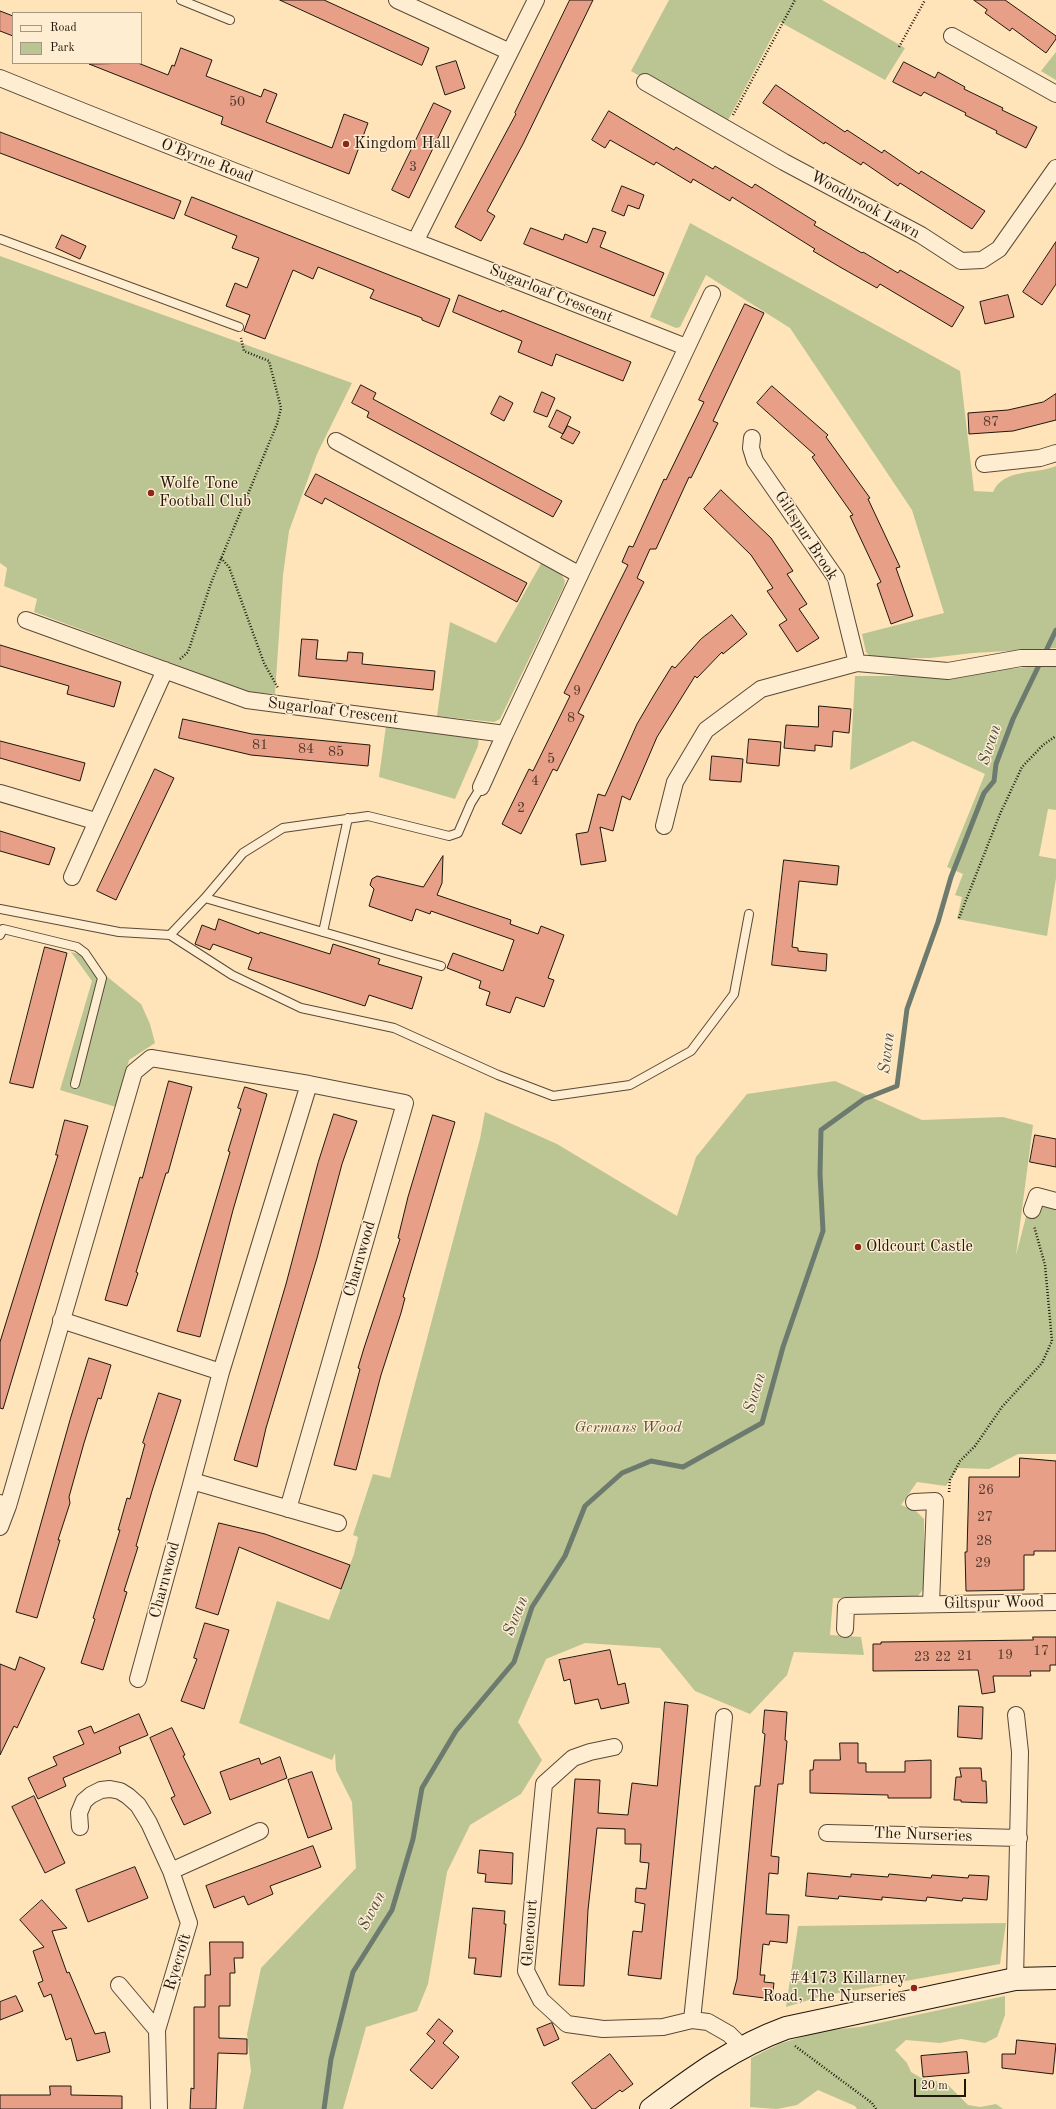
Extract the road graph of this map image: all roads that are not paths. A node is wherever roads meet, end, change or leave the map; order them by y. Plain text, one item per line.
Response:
1 (182, 0) edge
2 (398, 0) edge
3 (536, 0) edge
4 (230, 20) dead end
5 (952, 36) dead end
6 (510, 52) junction
7 (0, 78) edge
8 (645, 82) dead end
9 (1056, 94) edge
10 (1056, 168) edge
11 (0, 239) edge
12 (416, 240) junction
13 (712, 294) dead end
14 (239, 327) road end
15 (686, 347) junction
16 (752, 438) dead end
17 (336, 441) dead end
18 (1056, 453) edge
19 (984, 464) dead end
20 (580, 575) junction
21 (26, 620) dead end
22 (1056, 658) edge
23 (857, 663) junction
24 (165, 670) junction
25 (505, 734) junction
26 (481, 787) joint
27 (0, 793) edge
28 (348, 818) junction
29 (95, 821) junction
30 (664, 826) dead end
31 (72, 877) dead end
32 (205, 898) junction
33 (0, 909) edge
34 (749, 914) dead end
35 (323, 932) junction
36 (0, 935) edge
37 (170, 935) junction
38 (441, 966) dead end
39 (75, 1084) dead end
40 (309, 1084) junction
41 (1056, 1200) edge
42 (1032, 1210) road end
43 (61, 1320) junction
44 (221, 1372) junction
45 (192, 1481) junction
46 (914, 1502) dead end
47 (4, 1505) edge
48 (288, 1509) junction
49 (338, 1523) dead end
50 (0, 1527) edge
51 (1056, 1602) edge
52 (931, 1604) junction
53 (845, 1629) dead end
54 (138, 1679) dead end
55 (1016, 1715) dead end
56 (724, 1717) dead end
57 (614, 1747) dead end
58 (80, 1826) dead end
59 (260, 1831) dead end
60 (827, 1833) dead end
61 (1019, 1838) junction
62 (171, 1871) junction
63 (1056, 1978) edge
64 (1015, 1979) junction
65 (119, 1985) dead end
66 (692, 2020) junction
67 (157, 2030) junction
68 (742, 2047) junction
69 (159, 2109) edge
70 (651, 2109) edge

1 - 4 lane
2 - 6 street
3 - 6 street
5 - 9 street
6 - 12 street
7 - 12 street, O'Byrne Road
8 - 10 street, Woodbrook Lawn
11 - 14 lane
12 - 15 street, Sugarloaf Crescent
13 - 15 street
15 - 20 street
16 - 23 street, Giltspur Brook
17 - 20 street
18 - 19 street
20 - 25 street
21 - 24 street, Sugarloaf Crescent
22 - 23 street
23 - 30 street
24 - 25 street, Sugarloaf Crescent
24 - 29 street
25 - 26 street
26 - 28 lane
27 - 29 street
28 - 32 lane
28 - 35 lane
29 - 31 street
32 - 35 lane
32 - 37 lane
33 - 37 lane
34 - 37 lane
35 - 38 lane
36 - 39 lane
40 - 43 street, Charnwood
40 - 44 street, Charnwood
40 - 48 street, Charnwood
41 - 42 street
43 - 44 street
43 - 47 street, Charnwood
44 - 45 street, Charnwood
45 - 48 street
45 - 54 street, Charnwood
46 - 52 street, Giltspur Wood
47 - 50 street, Charnwood
48 - 49 street
51 - 52 street, Giltspur Wood
52 - 53 street, Giltspur Wood
55 - 61 street
56 - 66 street
57 - 66 street, Glencourt
58 - 62 street, Ryecroft
59 - 62 street
60 - 61 street, The Nurseries
61 - 64 street
62 - 67 street, Ryecroft
63 - 64 main road
64 - 68 main road
65 - 67 street
66 - 68 street, Glencourt
67 - 69 street, Ryecroft
68 - 70 main road

